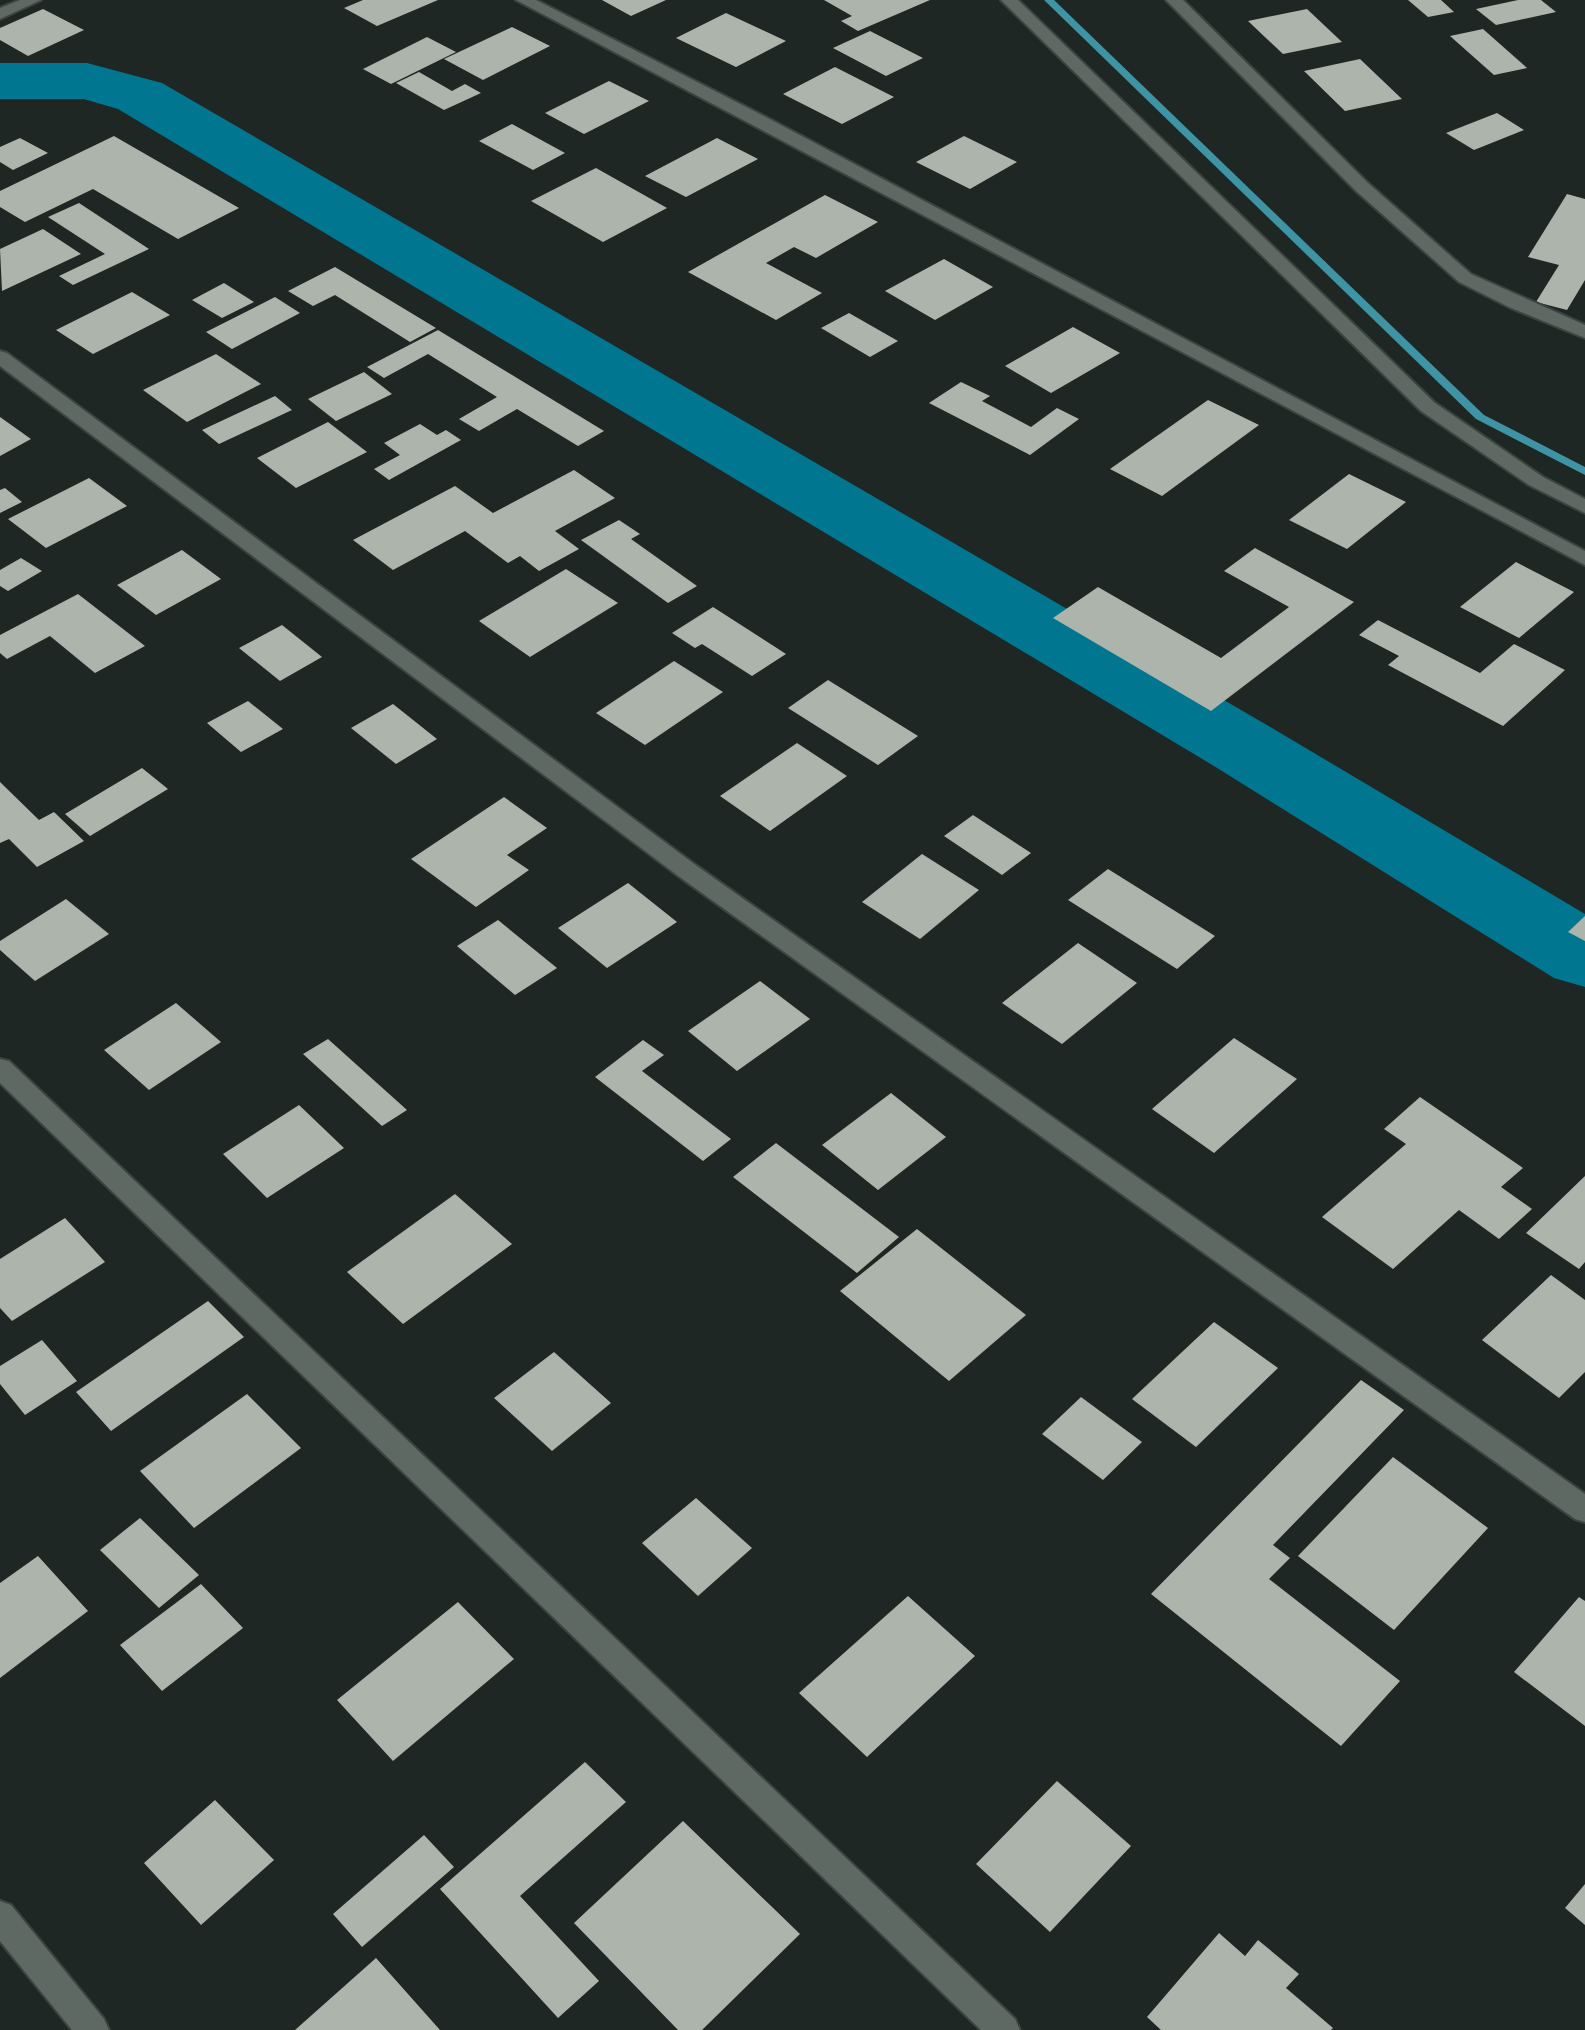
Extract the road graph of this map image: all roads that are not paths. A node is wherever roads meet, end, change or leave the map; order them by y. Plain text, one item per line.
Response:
1 (33, 0) edge
2 (524, 0) edge
3 (1009, 0) edge
4 (1174, 0) edge
5 (0, 14) edge
6 (1585, 332) edge
7 (0, 357) edge
8 (1585, 507) edge
9 (1585, 559) edge
10 (0, 1068) edge
11 (1585, 1510) edge
12 (0, 1916) edge
13 (93, 2030) edge
14 (1004, 2030) edge

1 - 5 street
2 - 9 street
3 - 8 street
4 - 6 street
7 - 11 street
10 - 14 street
12 - 13 street

